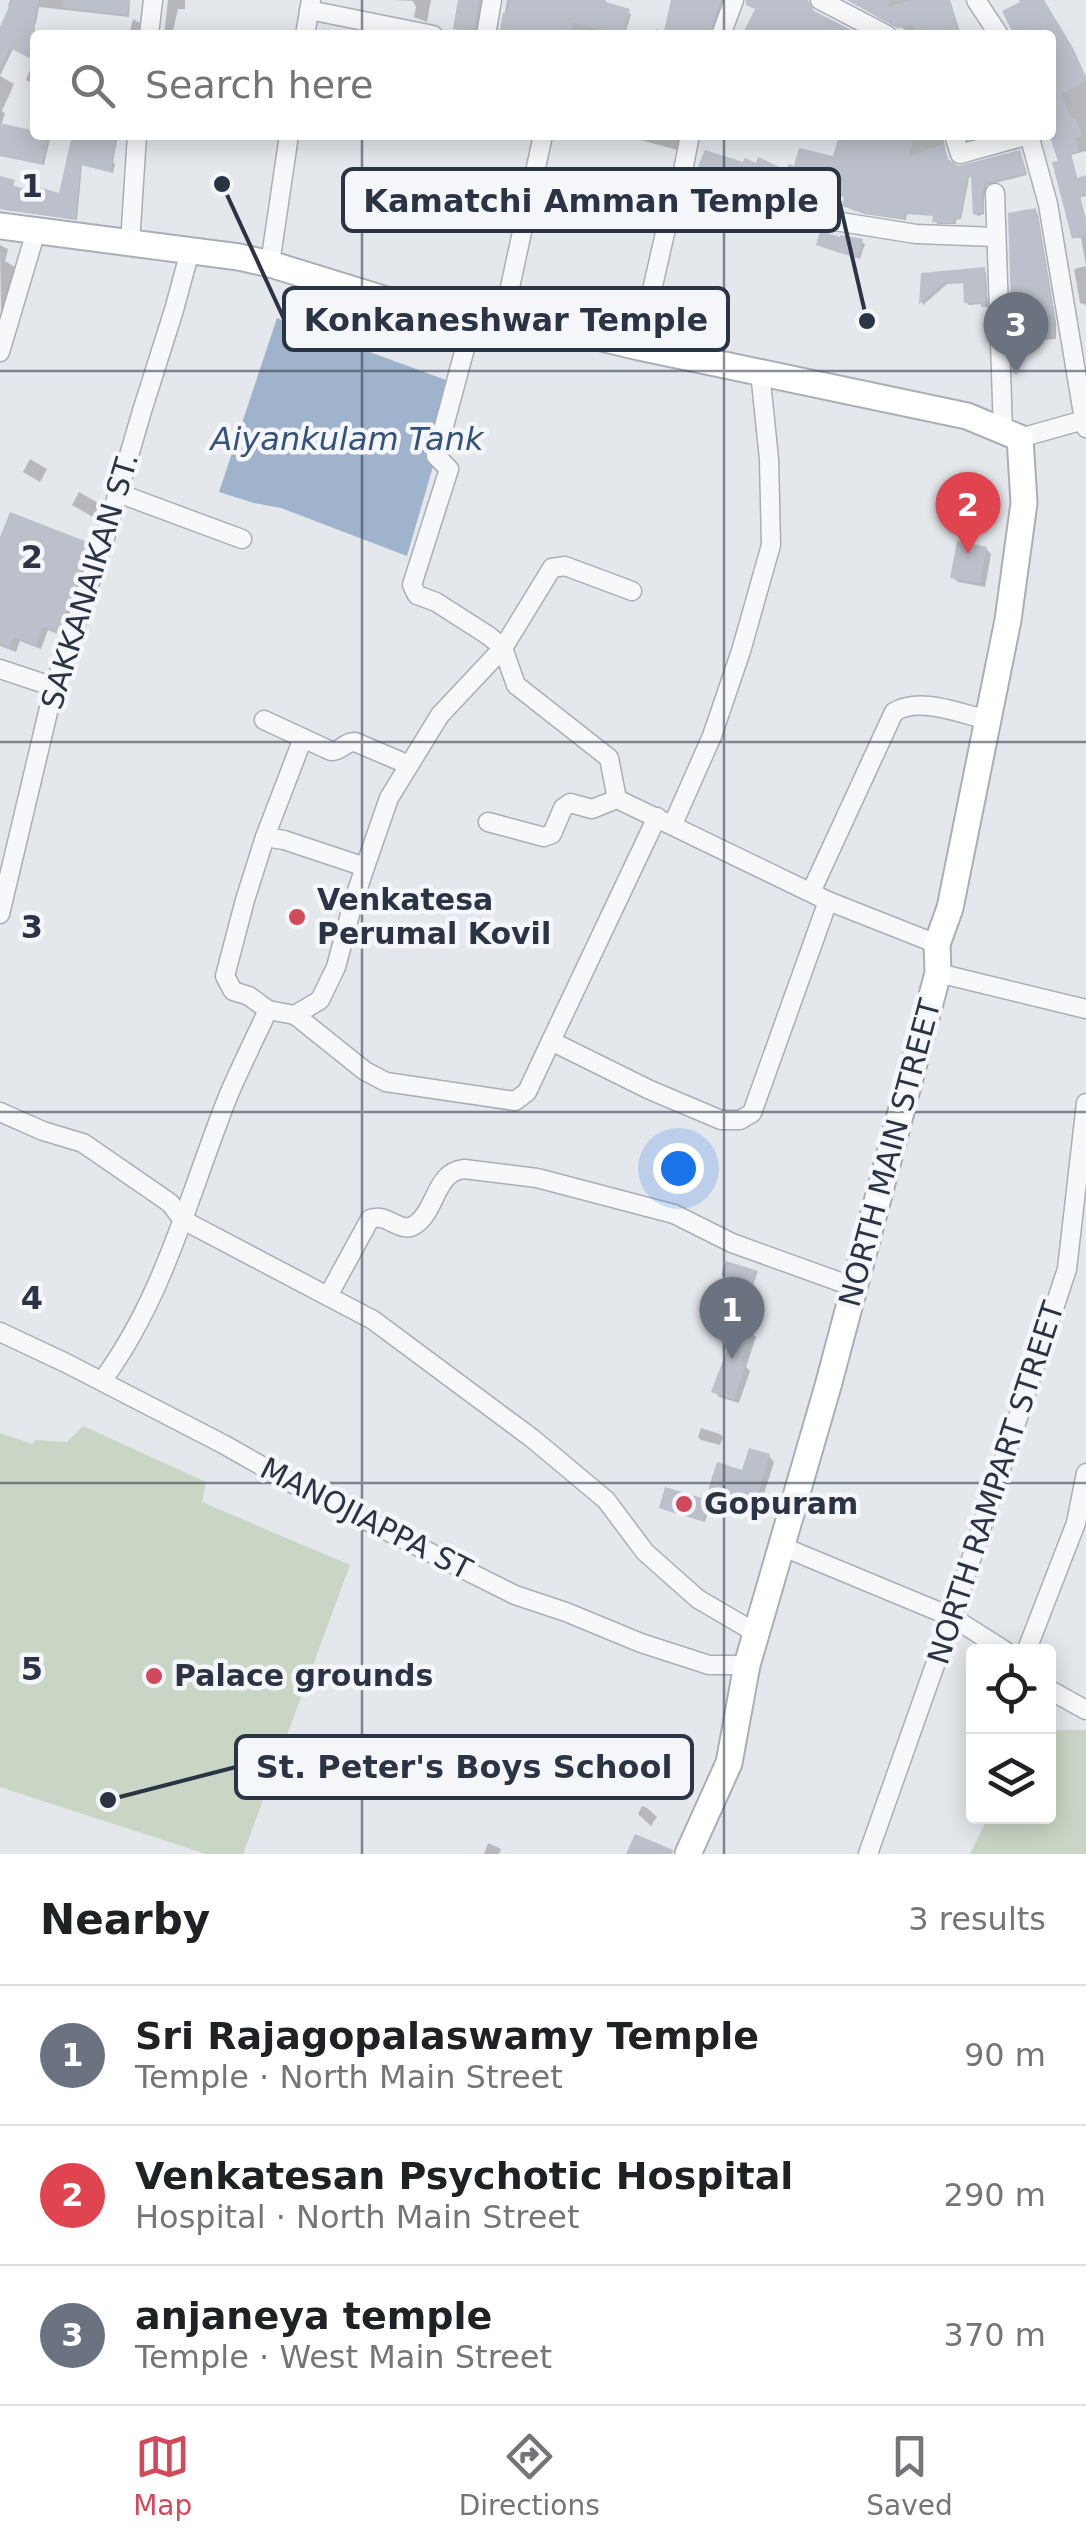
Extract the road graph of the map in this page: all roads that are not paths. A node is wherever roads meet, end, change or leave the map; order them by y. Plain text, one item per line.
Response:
1 (153, 0) edge
2 (492, 0) edge
3 (734, 0) edge
4 (820, 0) edge
5 (976, 0) edge
6 (310, 5) edge
7 (149, 30) edge
8 (306, 30) edge
9 (412, 30) edge
10 (487, 30) edge
11 (722, 30) edge
12 (878, 30) edge
13 (996, 30) edge
14 (137, 140) edge
15 (288, 140) edge
16 (542, 140) edge
17 (689, 140) edge
18 (956, 140) edge
19 (1011, 140) edge
20 (1030, 140) edge
21 (995, 192) dead end
22 (678, 196) junction
23 (0, 226) edge
24 (36, 231) junction
25 (996, 237) junction
26 (130, 243) junction
27 (190, 251) junction
28 (270, 264) junction
29 (504, 315) junction
30 (472, 326) junction
31 (639, 347) junction
32 (0, 352) edge
33 (760, 372) junction
34 (1085, 423) edge
35 (1012, 434) junction
36 (118, 493) junction
37 (242, 539) dead end
38 (632, 591) dead end
39 (504, 648) junction
40 (0, 668) edge
41 (54, 688) junction
42 (264, 720) dead end
43 (989, 720) junction
44 (303, 738) junction
45 (409, 765) junction
46 (617, 799) junction
47 (665, 820) junction
48 (488, 822) dead end
49 (266, 837) junction
50 (365, 867) junction
51 (810, 892) junction
52 (828, 901) junction
53 (0, 914) edge
54 (937, 944) junction
55 (938, 972) junction
56 (268, 1010) junction
57 (1086, 1010) edge
58 (295, 1015) junction
59 (551, 1042) junction
60 (1086, 1103) edge
61 (0, 1113) edge
62 (191, 1224) junction
63 (854, 1287) junction
64 (328, 1296) junction
65 (0, 1332) edge
66 (102, 1382) junction
67 (1086, 1473) edge
68 (782, 1546) junction
69 (952, 1616) junction
70 (756, 1633) junction
71 (995, 1644) edge
72 (1029, 1644) edge
73 (747, 1665) junction
74 (1056, 1694) edge
75 (1086, 1710) edge
76 (688, 1854) edge
77 (868, 1854) edge

1 - 7 street
2 - 10 street
3 - 11 street
4 - 12 street
5 - 13 street
6 - 8 street
6 - 9 street
14 - 26 street
15 - 28 street
16 - 29 street
17 - 22 street
18 - 19 street
20 - 34 street
21 - 25 street
22 - 25 street
22 - 31 street
23 - 24 street
24 - 26 street
24 - 32 street
25 - 35 street
26 - 27 street
27 - 28 street
27 - 36 street, SAKKANAIKAN ST.
28 - 30 street
29 - 30 street
29 - 31 street
30 - 39 street
31 - 33 street
33 - 35 street
33 - 47 street
34 - 35 street
35 - 43 street, NORTH MAIN STREET
36 - 37 street
36 - 41 street, SAKKANAIKAN ST.
38 - 39 street
39 - 45 street
39 - 46 street
40 - 41 street
41 - 53 street, SAKKANAIKAN ST.
42 - 44 street
43 - 51 street
43 - 54 street, NORTH MAIN STREET
44 - 45 street
44 - 49 street
45 - 50 street
46 - 47 street
46 - 48 street
47 - 51 street
47 - 59 street
49 - 50 street
49 - 56 street
50 - 58 street
51 - 52 street
52 - 54 street
52 - 59 street
54 - 55 street, NORTH MAIN STREET
55 - 57 street
55 - 63 street, NORTH MAIN STREET
56 - 58 street
56 - 62 street
58 - 59 street
60 - 69 street, NORTH RAMPART STREET
61 - 62 street
62 - 64 street
62 - 66 street
63 - 64 street
63 - 68 street, NORTH MAIN STREET
64 - 70 street
65 - 66 street, MANOJIAPPA ST
66 - 73 street, MANOJIAPPA ST
67 - 72 street
68 - 69 street
68 - 70 street, NORTH MAIN STREET
69 - 71 street
69 - 77 street, NORTH RAMPART STREET
70 - 73 street, NORTH MAIN STREET
73 - 76 street, NORTH MAIN STREET
74 - 75 street

